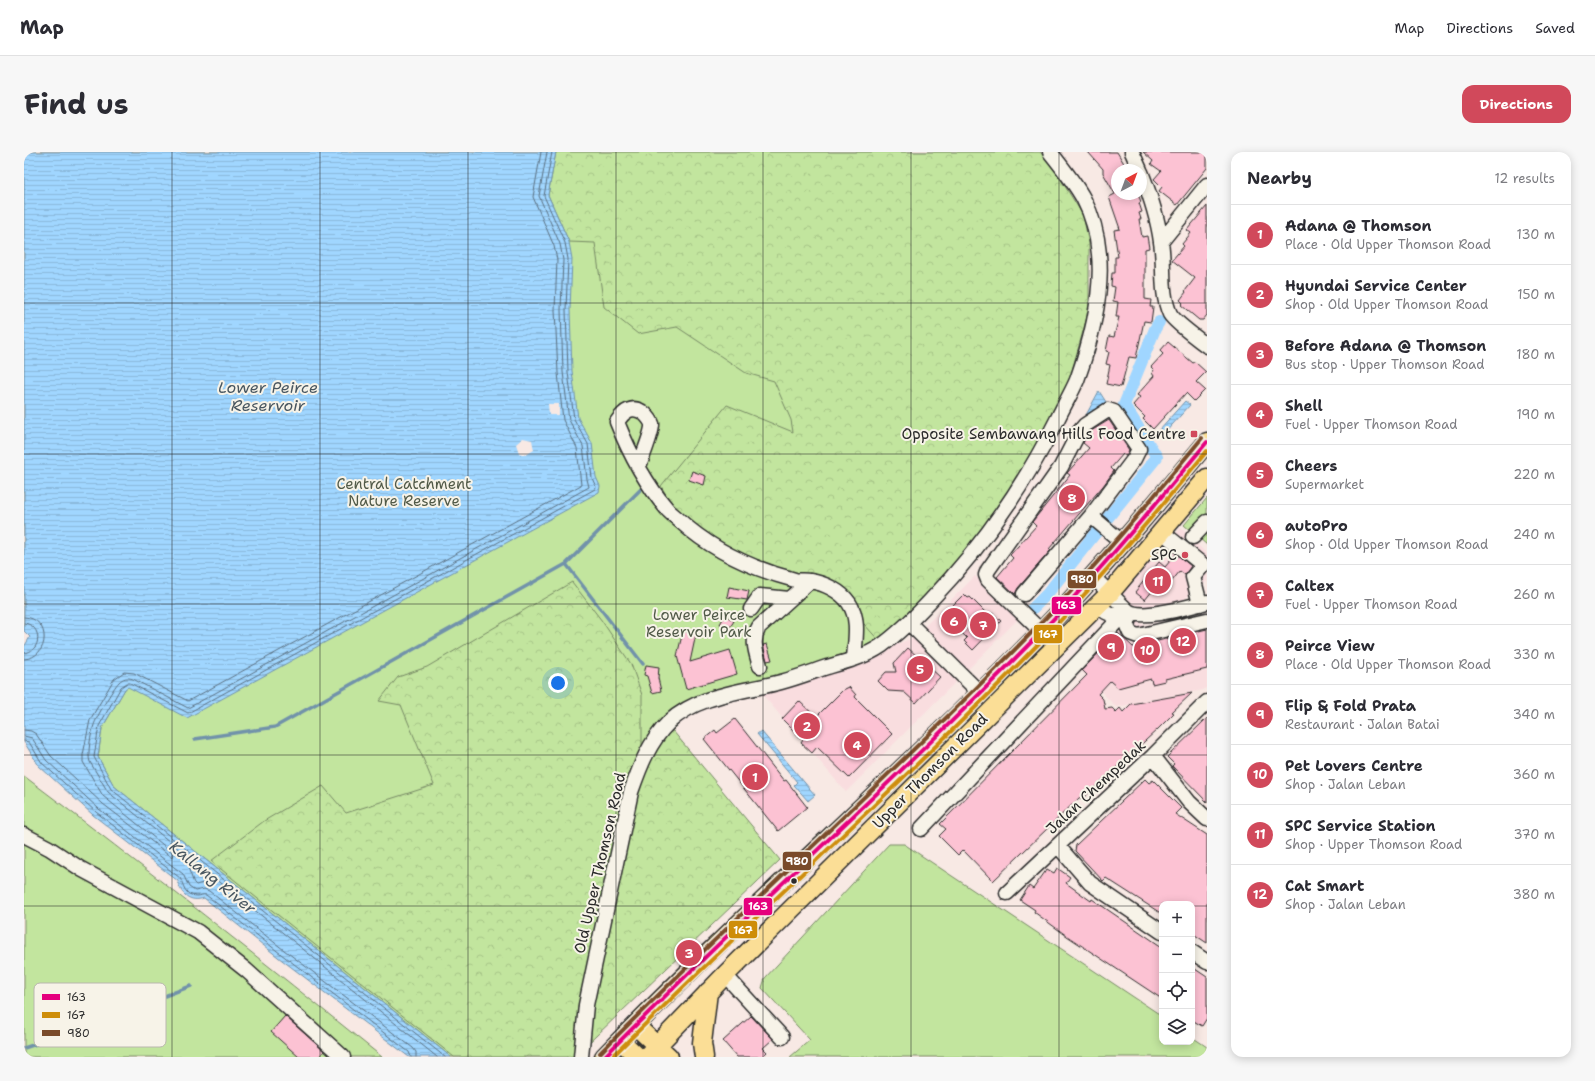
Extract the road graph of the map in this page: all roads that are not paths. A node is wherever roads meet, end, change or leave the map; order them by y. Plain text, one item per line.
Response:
1 (1050, 152) edge
2 (1132, 152) edge
3 (1138, 164) edge
4 (1207, 185) edge
5 (1147, 188) edge
6 (1161, 242) junction
7 (1206, 342) edge
8 (1207, 442) edge
9 (639, 466) dead end
10 (1206, 480) edge
11 (1091, 516) junction
12 (1207, 522) edge
13 (1162, 532) junction
14 (1194, 537) dead end
15 (1123, 543) junction
16 (1093, 577) junction
17 (810, 581) junction
18 (1024, 594) dead end
19 (1104, 598) junction
20 (790, 599) junction
21 (754, 600) dead end
22 (1203, 603) edge
23 (1127, 614) junction
24 (1207, 620) edge
25 (909, 623) junction
26 (1041, 632) junction
27 (854, 659) junction
28 (760, 666) dead end
29 (980, 693) junction
30 (1207, 702) edge
31 (1153, 756) junction
32 (1207, 819) edge
33 (921, 829) dead end
34 (24, 835) edge
35 (1058, 846) junction
36 (1008, 893) dead end
37 (1159, 930) edge
38 (1195, 954) edge
39 (1207, 962) edge
40 (725, 975) junction
41 (708, 992) junction
42 (636, 1026) junction
43 (782, 1037) dead end
44 (621, 1041) junction
45 (657, 1053) edge
46 (343, 1057) edge
47 (581, 1057) edge
48 (604, 1057) edge
49 (638, 1057) edge
50 (704, 1057) edge

1 - 25 street, Old Upper Thomson Road
2 - 3 street
4 - 6 street
5 - 6 street
6 - 7 street
8 - 15 main road, Upper Thomson Road
9 - 17 street
10 - 13 main road, Upper Thomson Road
11 - 15 street
11 - 18 street
11 - 26 street
12 - 14 street
13 - 19 main road, Upper Thomson Road
13 - 22 street
15 - 16 main road, Upper Thomson Road
16 - 19 street
16 - 26 main road, Upper Thomson Road
17 - 20 street
17 - 27 street
19 - 23 street
19 - 40 main road, Upper Thomson Road
20 - 21 street
20 - 28 street
22 - 23 street
23 - 24 street
23 - 33 street
25 - 27 street, Old Upper Thomson Road
25 - 29 street, Upper Thomson Road
26 - 29 main road, Upper Thomson Road
27 - 47 street, Old Upper Thomson Road
29 - 42 main road, Upper Thomson Road
30 - 31 street, Jalan Chempedak
31 - 32 street
31 - 35 street, Jalan Chempedak
34 - 46 street
35 - 36 street, Jalan Chempedak
35 - 37 street
38 - 39 street
40 - 41 main road, Upper Thomson Road
40 - 43 street
41 - 45 main road, Upper Thomson Road
41 - 50 main road
42 - 44 main road, Upper Thomson Road
42 - 45 main road
44 - 48 main road, Upper Thomson Road
44 - 49 main road

